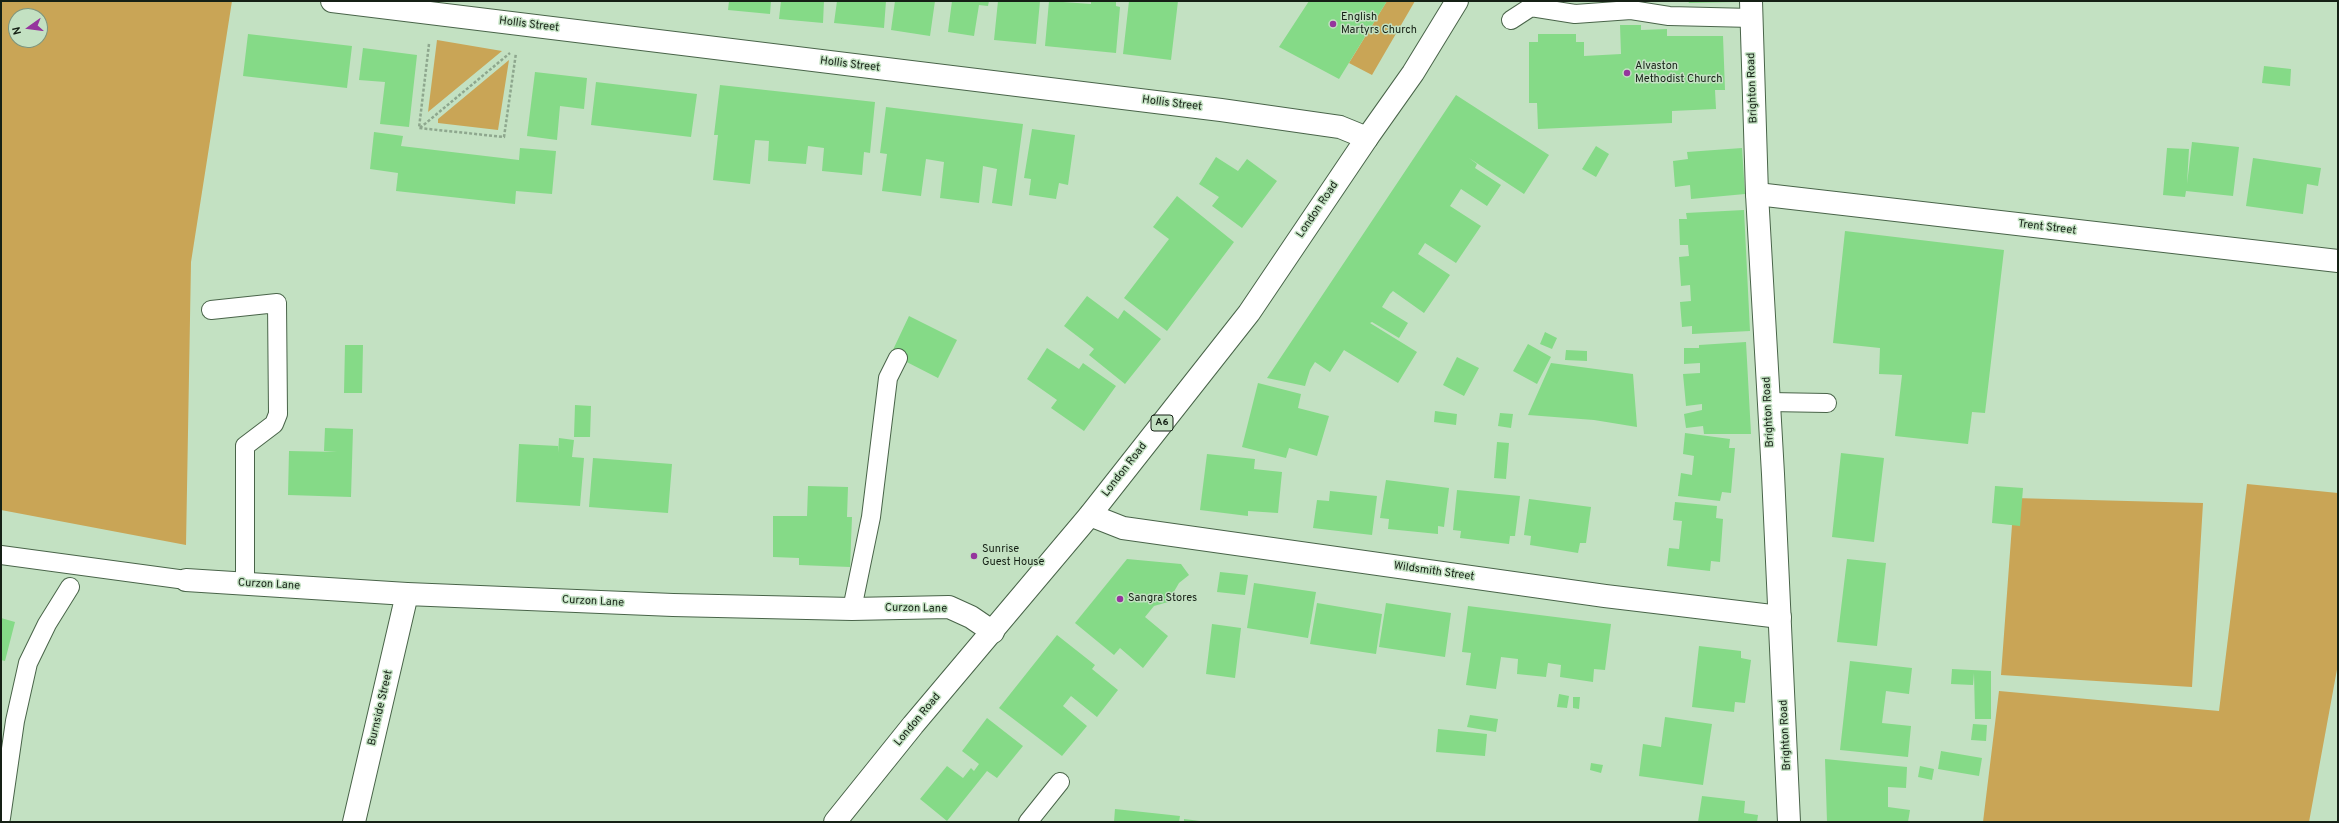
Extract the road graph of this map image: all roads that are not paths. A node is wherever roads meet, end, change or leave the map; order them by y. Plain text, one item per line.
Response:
1 (332, 1) edge
2 (1457, 1) edge
3 (1751, 10) edge
4 (1511, 20) dead end
5 (1367, 138) junction
6 (1757, 194) junction
7 (2338, 261) edge
8 (212, 310) dead end
9 (898, 358) dead end
10 (1769, 402) junction
11 (1827, 403) dead end
12 (1090, 515) junction
13 (1, 555) edge
14 (186, 580) joint
15 (245, 584) junction
16 (70, 587) dead end
17 (407, 594) junction
18 (852, 609) junction
19 (1780, 617) junction
20 (993, 632) junction
21 (1060, 782) dead end
22 (1, 818) edge
23 (354, 822) edge
24 (835, 822) edge
25 (1028, 822) edge
26 (1789, 822) edge

1 - 5 street, Hollis Street
2 - 5 street, London Road / A6
3 - 4 lane
3 - 6 street, Brighton Road
5 - 12 street, London Road / A6
6 - 7 street, Trent Street
6 - 10 street, Brighton Road
8 - 15 lane
9 - 18 lane
10 - 11 lane
10 - 19 street, Brighton Road
12 - 19 street, Wildsmith Street
12 - 20 street, London Road / A6
13 - 14 lane
14 - 15 street, Curzon Lane
15 - 17 street, Curzon Lane
16 - 22 lane
17 - 18 street, Curzon Lane
17 - 23 street, Burnside Street
18 - 20 street, Curzon Lane
19 - 26 street, Brighton Road
20 - 24 street, London Road / A6
21 - 25 lane

